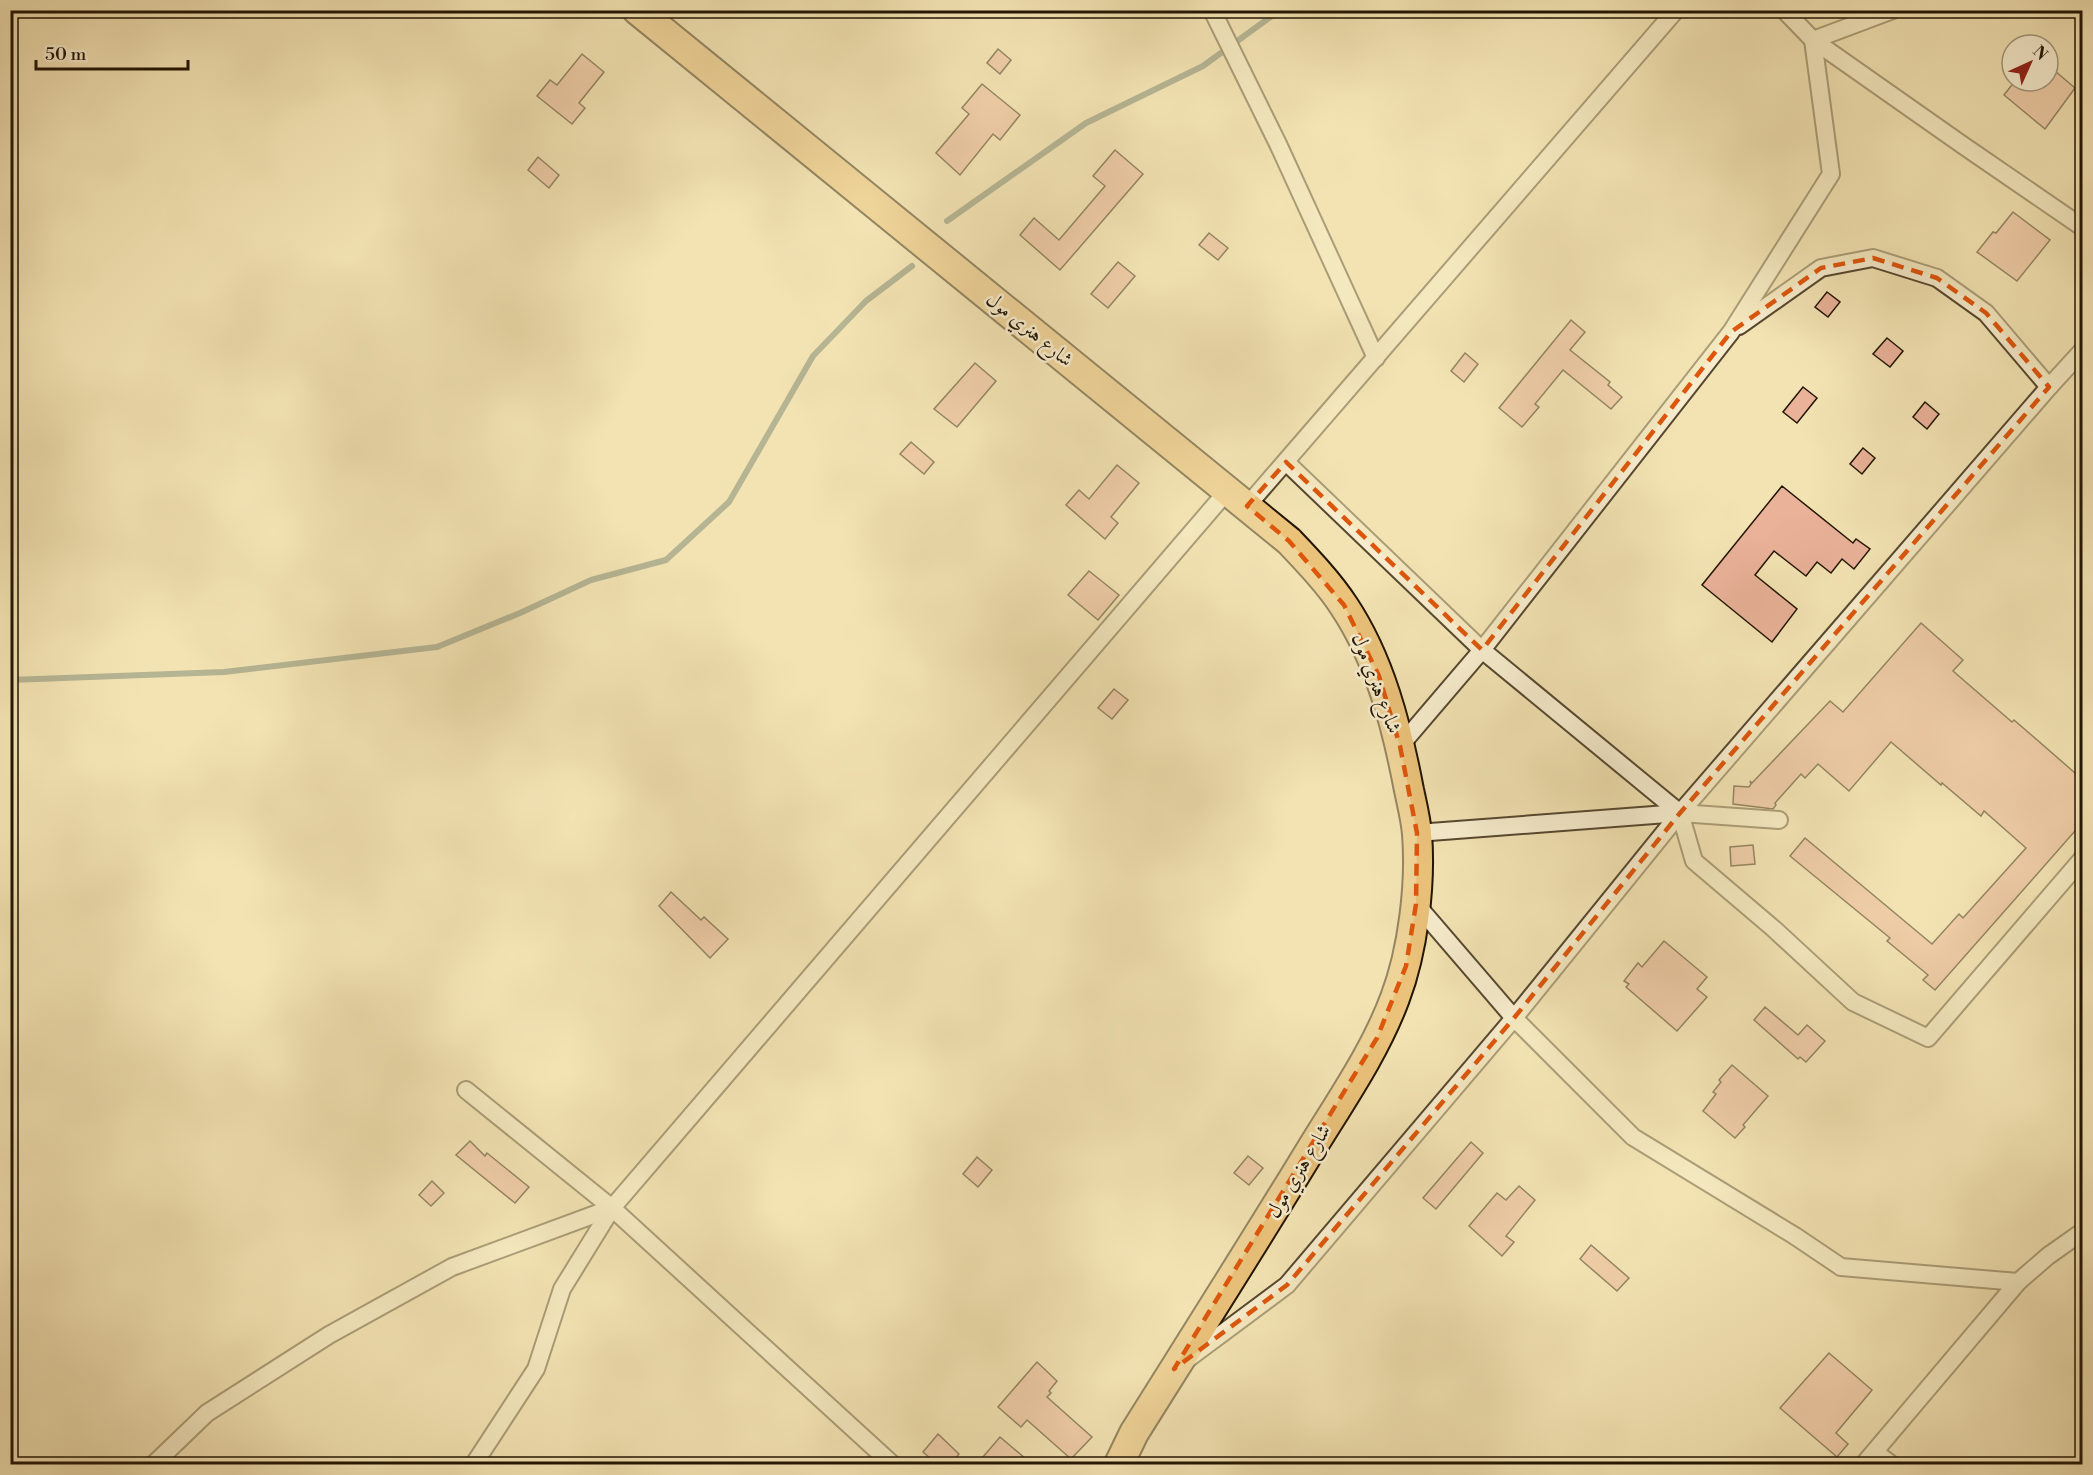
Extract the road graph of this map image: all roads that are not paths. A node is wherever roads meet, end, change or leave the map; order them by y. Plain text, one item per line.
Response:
1 (637, 10) edge
2 (1212, 10) edge
3 (1676, 10) edge
4 (1784, 10) edge
5 (1893, 10) edge
6 (1813, 40) junction
7 (2082, 226) edge
8 (1731, 332) junction
9 (2082, 351) edge
10 (1376, 358) junction
11 (2049, 387) junction
12 (1286, 462) junction
13 (1238, 498) junction
14 (1482, 650) junction
15 (1400, 746) junction
16 (1680, 813) junction
17 (1779, 820) dead end
18 (1417, 834) junction
19 (2082, 859) edge
20 (1416, 904) junction
21 (1514, 1018) junction
22 (466, 1090) dead end
23 (612, 1208) junction
24 (2082, 1232) edge
25 (2018, 1282) junction
26 (1174, 1369) junction
27 (1870, 1459) edge
28 (154, 1464) edge
29 (474, 1464) edge
30 (892, 1464) edge
31 (1119, 1464) edge
32 (1891, 1464) edge

1 - 13 highway, شارع هنري مول
2 - 10 street
3 - 10 street
4 - 6 street
5 - 6 street
6 - 7 street
6 - 8 street
8 - 11 street
8 - 14 street
9 - 11 street
10 - 12 street
11 - 16 street
12 - 13 street
12 - 14 street
13 - 15 highway, شارع هنري مول
13 - 23 street
14 - 15 street
14 - 16 street
15 - 18 highway, شارع هنري مول
16 - 17 street
16 - 18 street
16 - 19 street
16 - 21 street
18 - 20 highway, شارع هنري مول
20 - 21 street
20 - 26 highway, شارع هنري مول
21 - 25 street
21 - 26 street
22 - 23 street
23 - 28 street
23 - 29 street
23 - 30 street
24 - 25 street
25 - 27 street
26 - 31 highway, شارع هنري مول
27 - 32 street

